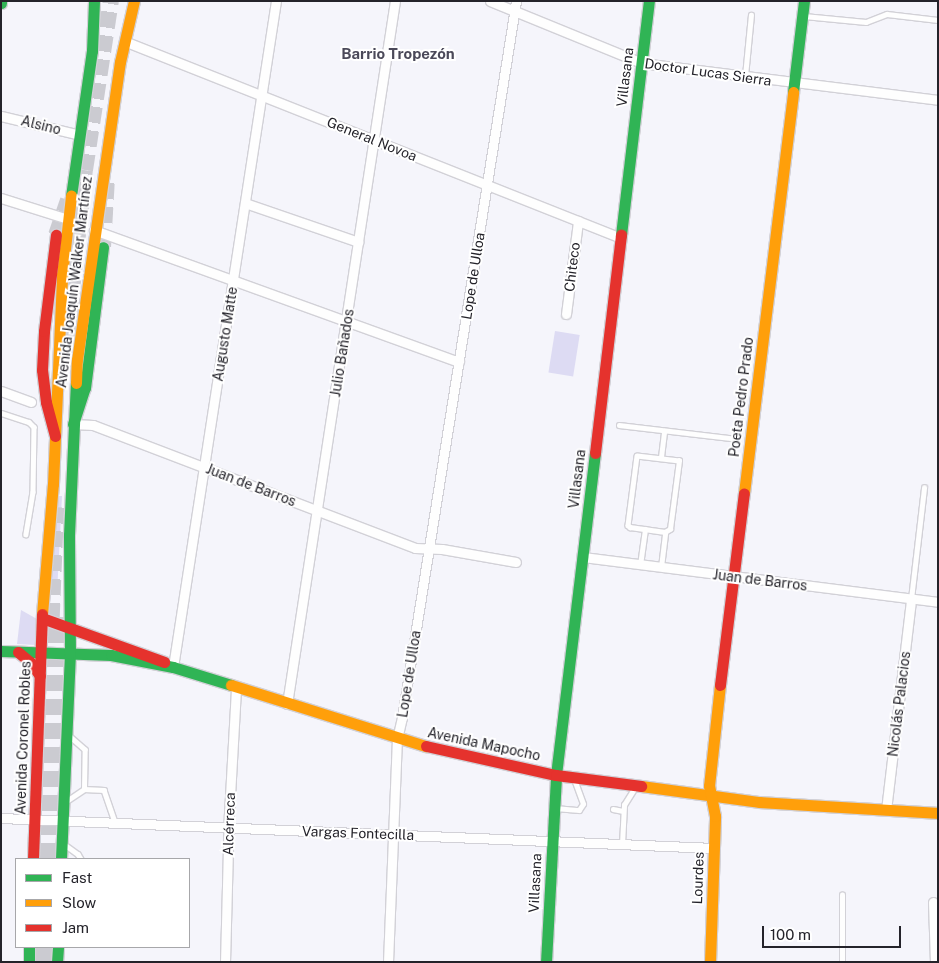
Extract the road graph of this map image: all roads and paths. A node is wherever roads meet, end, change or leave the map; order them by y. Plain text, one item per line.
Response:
1 (94, 1) edge
2 (134, 1) edge
3 (276, 1) edge
4 (395, 1) edge
5 (490, 1) edge
6 (516, 1) edge
7 (649, 1) edge
8 (804, 1) edge
9 (515, 11) junction
10 (751, 15) dead end
11 (802, 16) junction
12 (938, 20) edge
13 (124, 40) junction
14 (642, 63) junction
15 (745, 77) junction
16 (794, 84) junction
17 (262, 95) junction
18 (938, 100) edge
19 (1, 116) edge
20 (80, 135) junction
21 (374, 140) junction
22 (487, 185) junction
23 (1, 198) edge
24 (245, 203) junction
25 (68, 220) junction
26 (578, 221) junction
27 (94, 230) junction
28 (56, 236) tunnel mouth
29 (621, 238) junction
30 (358, 242) junction
31 (103, 247) tunnel mouth
32 (234, 280) junction
33 (566, 314) dead end
34 (346, 321) junction
35 (459, 362) junction
36 (1, 391) edge
37 (31, 402) dead end
38 (1, 413) edge
39 (73, 424) junction
40 (619, 426) dead end
41 (664, 431) junction
42 (55, 436) junction
43 (730, 438) dead end
44 (660, 457) junction
45 (203, 467) junction
46 (924, 488) dead end
47 (317, 511) junction
48 (645, 529) junction
49 (665, 532) junction
50 (26, 534) dead end
51 (429, 550) junction
52 (583, 557) junction
53 (516, 562) dead end
54 (640, 565) junction
55 (660, 568) junction
56 (734, 577) junction
57 (911, 599) junction
58 (938, 602) edge
59 (42, 618) junction
60 (70, 630) junction
61 (1, 651) edge
62 (18, 652) junction
63 (41, 653) junction
64 (70, 653) junction
65 (173, 667) junction
66 (40, 676) junction
67 (236, 687) junction
68 (287, 704) junction
69 (66, 735) junction
70 (397, 739) junction
71 (556, 775) junction
72 (574, 777) junction
73 (637, 786) junction
74 (84, 789) junction
75 (712, 796) junction
76 (64, 803) junction
77 (554, 808) junction
78 (613, 809) dead end
79 (886, 810) junction
80 (623, 811) junction
81 (938, 813) edge
82 (1, 818) edge
83 (35, 820) junction
84 (63, 820) junction
85 (114, 822) junction
86 (228, 828) junction
87 (393, 835) junction
88 (552, 842) junction
89 (62, 843) junction
90 (622, 844) junction
91 (714, 848) junction
92 (33, 858) edge
93 (61, 858) edge
94 (80, 858) edge
95 (842, 895) dead end
96 (933, 902) dead end
97 (29, 948) edge
98 (58, 948) edge
99 (28, 962) edge
100 (57, 962) edge
101 (225, 962) edge
102 (388, 962) edge
103 (546, 962) edge
104 (710, 962) edge
105 (842, 962) edge
106 (935, 962) edge

1 - 20 main road, Avenida Joaquín Walker Martínez
2 - 13 main road, Avenida Joaquín Walker Martínez
3 - 17 street, Augusto Matte
4 - 21 street, Julio Bañados
5 - 9 street, Doctor Lucas Sierra
6 - 9 street, Lope de Ulloa
7 - 14 main road, Villasana
8 - 11 main road, Poeta Pedro Prado
9 - 14 street, Doctor Lucas Sierra
9 - 22 street, Lope de Ulloa
10 - 15 lane
11 - 12 lane
11 - 16 main road, Poeta Pedro Prado
13 - 17 street, General Novoa
13 - 27 main road, Avenida Joaquín Walker Martínez
14 - 15 street, Doctor Lucas Sierra
14 - 29 main road, Villasana
15 - 16 street, Doctor Lucas Sierra
16 - 18 street, Doctor Lucas Sierra
16 - 56 main road, Poeta Pedro Prado
17 - 21 street, General Novoa
17 - 24 street, Augusto Matte
19 - 20 street, Alsino
20 - 25 main road, Avenida Joaquín Walker Martínez
21 - 22 street, General Novoa
21 - 30 street, Julio Bañados
22 - 26 street, General Novoa
22 - 35 street, Lope de Ulloa
23 - 25 street
24 - 30 street
24 - 32 street, Augusto Matte
25 - 42 main road, Avenida Joaquín Walker Martínez
26 - 29 street, General Novoa
26 - 33 street, Chiteco
27 - 32 street
27 - 39 main road, Avenida Joaquín Walker Martínez
28 - 42 main road
29 - 52 main road, Villasana
30 - 34 street, Julio Bañados
31 - 39 main road
32 - 34 street
32 - 45 street, Augusto Matte
34 - 35 street
34 - 47 street, Julio Bañados
35 - 51 street, Lope de Ulloa
36 - 37 street
38 - 50 lane
39 - 45 street, Juan de Barros
39 - 60 main road, Avenida Joaquín Walker Martínez
40 - 41 lane
41 - 43 lane
41 - 44 lane
42 - 59 main road, Avenida Joaquín Walker Martínez
44 - 48 lane
44 - 49 lane
45 - 47 street, Juan de Barros
45 - 65 street, Augusto Matte
46 - 57 lane
47 - 51 street, Juan de Barros
47 - 68 street, Julio Bañados
48 - 49 lane
48 - 54 lane
49 - 55 lane
51 - 53 street
51 - 70 street, Lope de Ulloa
52 - 54 street, Juan de Barros
52 - 71 main road, Villasana
54 - 55 street, Juan de Barros
55 - 56 street, Juan de Barros
56 - 57 street, Juan de Barros
56 - 75 main road, Poeta Pedro Prado
57 - 58 street, Juan de Barros
57 - 79 street, Nicolás Palacios
59 - 60 main road, Avenida Mapocho
59 - 63 main road, Avenida Coronel Robles
60 - 64 main road
60 - 65 main road, Avenida Mapocho
61 - 62 main road
62 - 63 main road
62 - 66 main road
63 - 64 main road
63 - 66 main road, Avenida Coronel Robles
64 - 65 main road
64 - 69 main road
65 - 67 main road, Avenida Mapocho
66 - 83 main road, Avenida Coronel Robles
67 - 68 main road, Avenida Mapocho
67 - 86 street, Alcérreca
68 - 70 main road, Avenida Mapocho
69 - 74 lane
69 - 76 main road
70 - 71 main road, Avenida Mapocho
70 - 87 street, Lope de Ulloa
71 - 72 main road, Avenida Mapocho
71 - 77 main road, Villasana
72 - 73 main road, Avenida Mapocho
72 - 77 lane
73 - 75 main road, Avenida Mapocho
73 - 80 lane
74 - 76 lane
74 - 85 lane
75 - 79 main road, Avenida Mapocho
75 - 91 main road, Lourdes
76 - 84 main road
77 - 88 main road, Villasana
78 - 80 lane
79 - 81 main road, Avenida Mapocho
80 - 90 lane
82 - 83 street, Vargas Fontecilla
83 - 84 street, Vargas Fontecilla
83 - 92 main road, Avenida Coronel Robles
84 - 85 street, Vargas Fontecilla
84 - 89 main road
85 - 86 street, Vargas Fontecilla
86 - 87 street, Vargas Fontecilla
86 - 101 street, Alcérreca
87 - 88 street, Vargas Fontecilla
87 - 102 street, Lope de Ulloa
88 - 90 street, Vargas Fontecilla
88 - 103 main road, Villasana
89 - 93 main road
89 - 94 lane
90 - 91 street, Vargas Fontecilla
91 - 104 main road, Lourdes
95 - 105 lane
96 - 106 street
97 - 99 main road
98 - 100 main road

